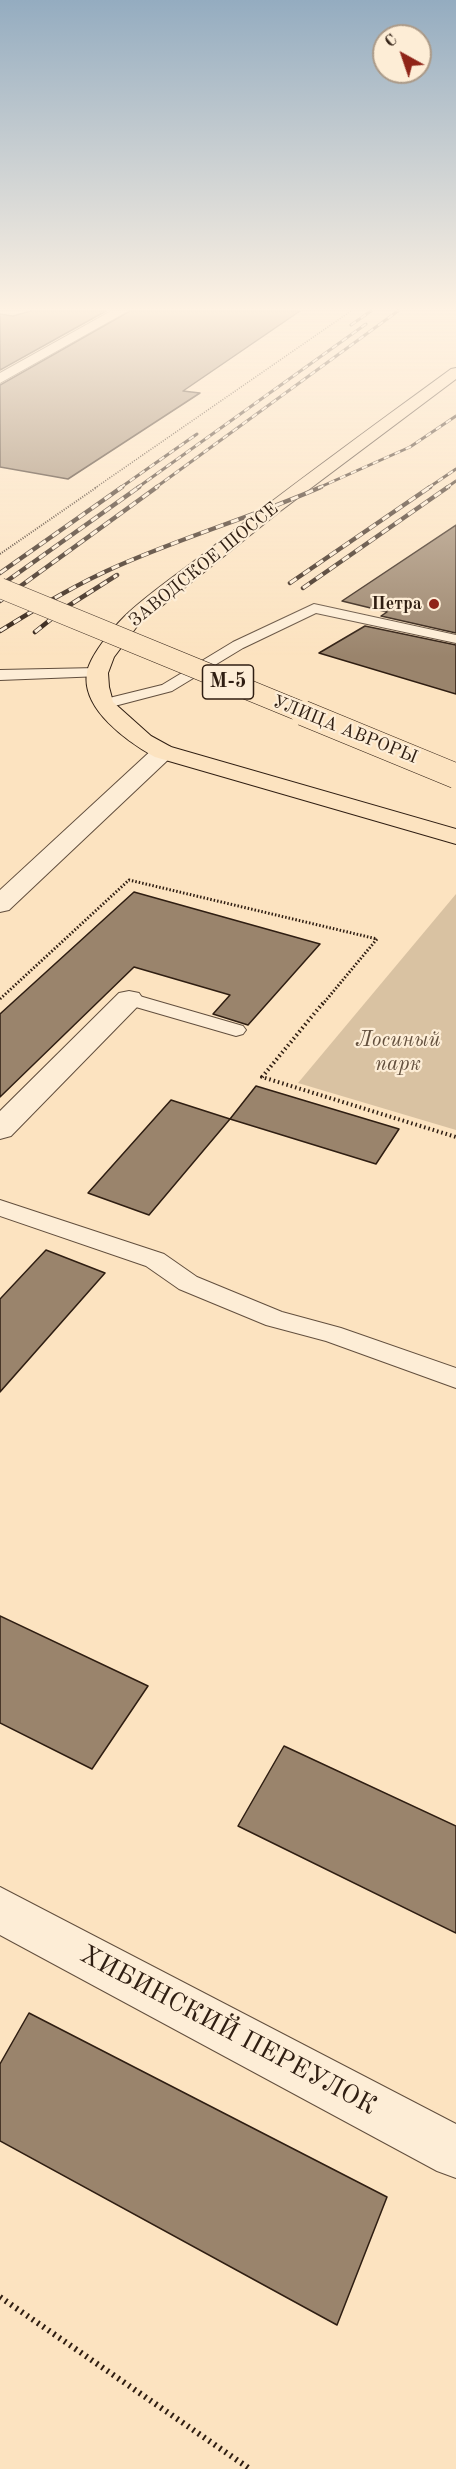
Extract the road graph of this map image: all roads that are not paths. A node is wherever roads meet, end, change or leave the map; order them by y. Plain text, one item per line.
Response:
1 (383, 426) edge
2 (0, 588) edge
3 (456, 639) edge
4 (97, 673) junction
5 (0, 675) edge
6 (103, 704) junction
7 (163, 752) junction
8 (456, 776) edge
9 (456, 837) edge
10 (0, 904) edge
11 (129, 999) joint
12 (236, 1030) dead end
13 (0, 1129) edge
14 (0, 1208) edge
15 (456, 1378) edge
16 (0, 1910) edge
17 (456, 2152) edge

1 - 4 main road, ЗАВОДСКОЕ ШОССЕ
2 - 8 main road, УЛИЦА АВРОРЫ / М-5, bridge
3 - 6 lane
4 - 5 lane
4 - 6 main road
6 - 7 main road
7 - 9 main road
7 - 10 street
11 - 12 lane
11 - 13 street
14 - 15 lane
16 - 17 street, ХИБИНСКИЙ ПЕРЕУЛОК

